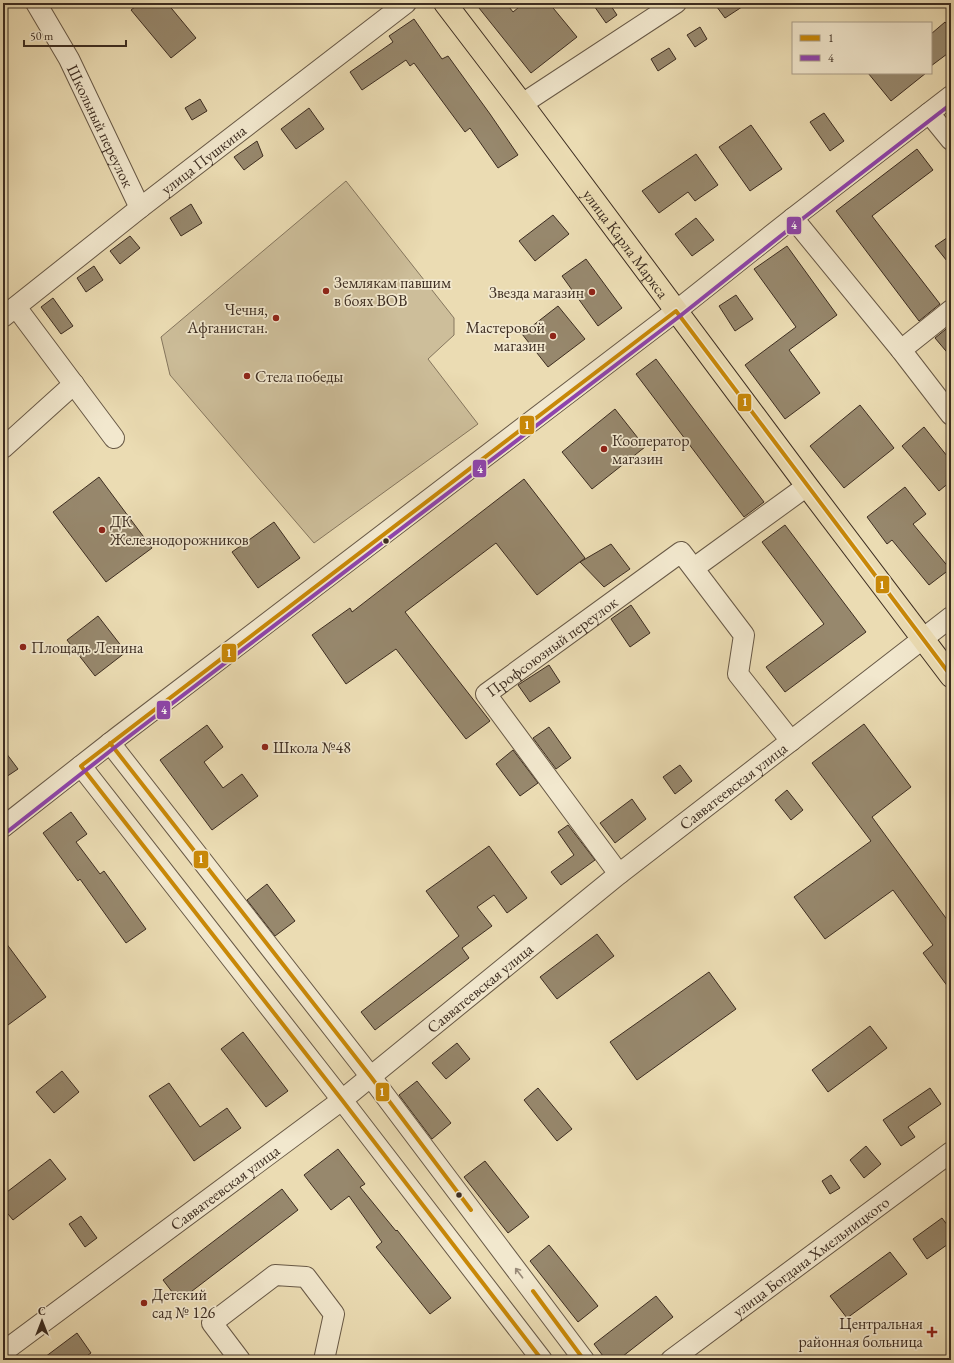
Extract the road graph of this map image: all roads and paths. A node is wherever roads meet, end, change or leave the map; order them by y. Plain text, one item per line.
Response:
1 (36, 3) edge
2 (406, 3) edge
3 (445, 3) edge
4 (676, 3) edge
5 (951, 96) edge
6 (522, 104) junction
7 (929, 114) junction
8 (951, 140) edge
9 (140, 208) junction
10 (793, 218) junction
11 (951, 310) edge
12 (676, 311) junction
13 (10, 312) edge
14 (900, 350) junction
15 (74, 384) junction
16 (951, 415) edge
17 (114, 438) dead end
18 (3, 448) edge
19 (807, 486) junction
20 (694, 568) junction
21 (951, 617) edge
22 (923, 639) junction
23 (951, 676) edge
24 (791, 741) junction
25 (110, 743) junction
26 (81, 766) junction
27 (3, 827) edge
28 (619, 874) junction
29 (371, 1077) junction
30 (342, 1100) junction
31 (951, 1152) edge
32 (3, 1352) edge
33 (240, 1360) edge
34 (324, 1360) edge
35 (542, 1360) edge
36 (584, 1360) edge
37 (671, 1360) edge

1 - 9 street, Школьный переулок
2 - 9 street, улица Пушкина
3 - 6 highway, улица Карла Маркса
4 - 6 street
5 - 7 street
6 - 12 highway, улица Карла Маркса
7 - 8 street
7 - 10 street
9 - 13 street, улица Пушкина
10 - 12 street
10 - 14 street
11 - 14 street
12 - 19 highway, улица Карла Маркса
12 - 25 street
13 - 15 street
14 - 16 street
15 - 17 street
15 - 18 street
19 - 20 street
19 - 22 highway, улица Карла Маркса
20 - 24 street
20 - 28 street, Профсоюзный переулок
21 - 22 street, Савватеевская улица
22 - 23 highway, улица Карла Маркса
22 - 24 street, Савватеевская улица
24 - 28 street, Савватеевская улица
25 - 26 street
25 - 29 street
26 - 27 street
26 - 30 street
28 - 29 street, Савватеевская улица
29 - 30 street, Савватеевская улица
36 -> 29 street
30 - 32 street, Савватеевская улица
30 - 35 street
31 - 37 street, улица Богдана Хмельницкого
33 - 34 street

